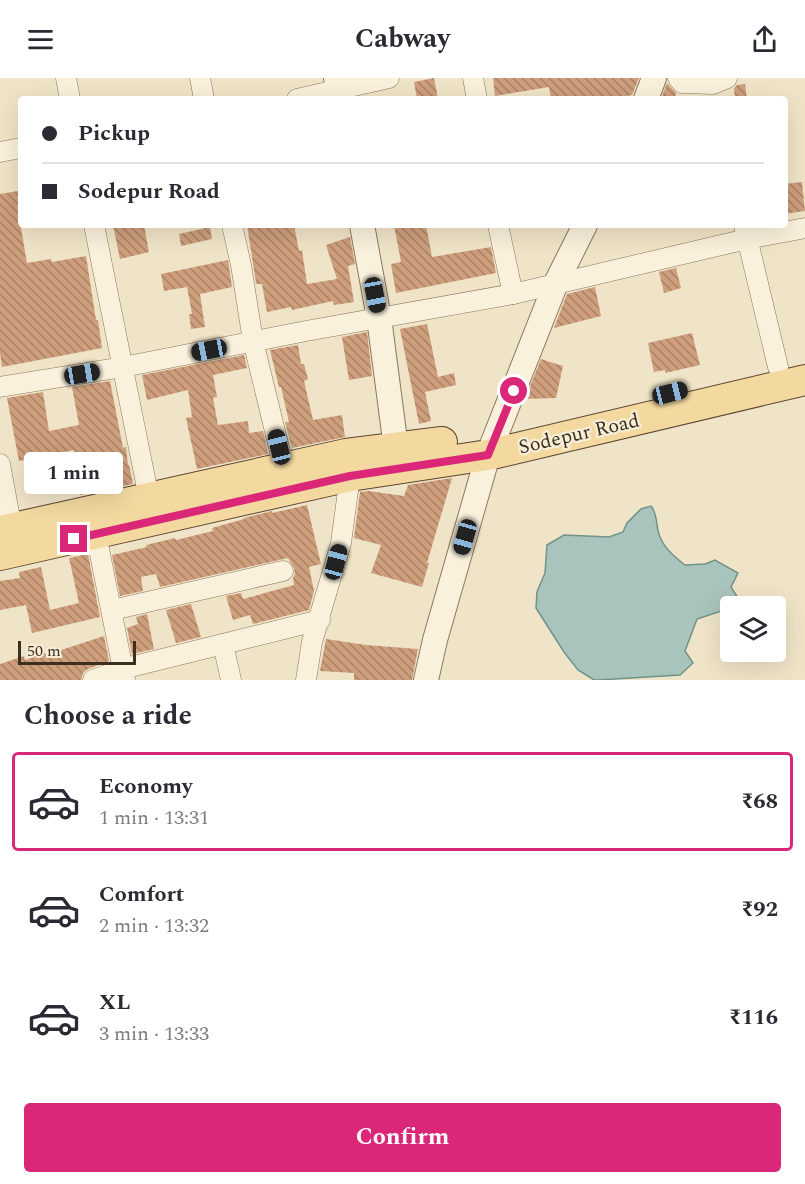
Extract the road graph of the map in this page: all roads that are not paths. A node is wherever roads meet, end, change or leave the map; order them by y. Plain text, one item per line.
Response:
1 (66, 78) edge
2 (200, 78) edge
3 (389, 78) edge
4 (473, 78) edge
5 (654, 78) edge
6 (678, 78) edge
7 (719, 87) edge
8 (338, 89) edge
9 (69, 96) edge
10 (203, 96) edge
11 (309, 96) edge
12 (476, 96) edge
13 (647, 96) edge
14 (18, 149) edge
15 (0, 152) edge
16 (95, 228) edge
17 (233, 228) edge
18 (364, 228) edge
19 (499, 228) edge
20 (584, 228) edge
21 (805, 228) edge
22 (746, 232) edge
23 (556, 283) junction
24 (513, 294) junction
25 (380, 318) junction
26 (253, 341) junction
27 (792, 364) edge
28 (123, 367) junction
29 (805, 380) edge
30 (0, 387) edge
31 (492, 445) junction
32 (396, 448) junction
33 (0, 464) edge
34 (284, 468) junction
35 (350, 476) junction
36 (149, 498) junction
37 (96, 534) junction
38 (4, 538) edge
39 (283, 571) dead end
40 (112, 610) junction
41 (320, 620) junction
42 (223, 644) junction
43 (124, 675) edge
44 (93, 680) edge
45 (231, 680) edge
46 (306, 680) edge
47 (426, 680) edge

1 - 9 street
2 - 10 street
3 - 8 street
4 - 12 street
5 - 13 street
6 - 7 street
8 - 11 street
14 - 15 street
16 - 28 street
17 - 26 street
18 - 25 street
19 - 24 street
20 - 23 street
21 - 22 street
22 - 23 street
22 - 27 street
23 - 24 street
23 - 31 street
24 - 25 street
25 - 26 street
25 - 32 street
26 - 28 street
26 - 34 street
27 - 31 main road
28 - 30 street
28 - 36 street
29 - 31 main road, Sodepur Road
31 - 32 main road
31 - 35 main road, Sodepur Road
31 - 47 street
32 - 34 main road
33 - 38 street
34 - 36 main road
35 - 37 main road, Sodepur Road
35 - 41 street
36 - 38 main road
37 - 38 main road, Sodepur Road
37 - 40 street
39 - 40 street
40 - 43 street
41 - 42 street
41 - 46 street
42 - 43 street
42 - 45 street
43 - 44 street

